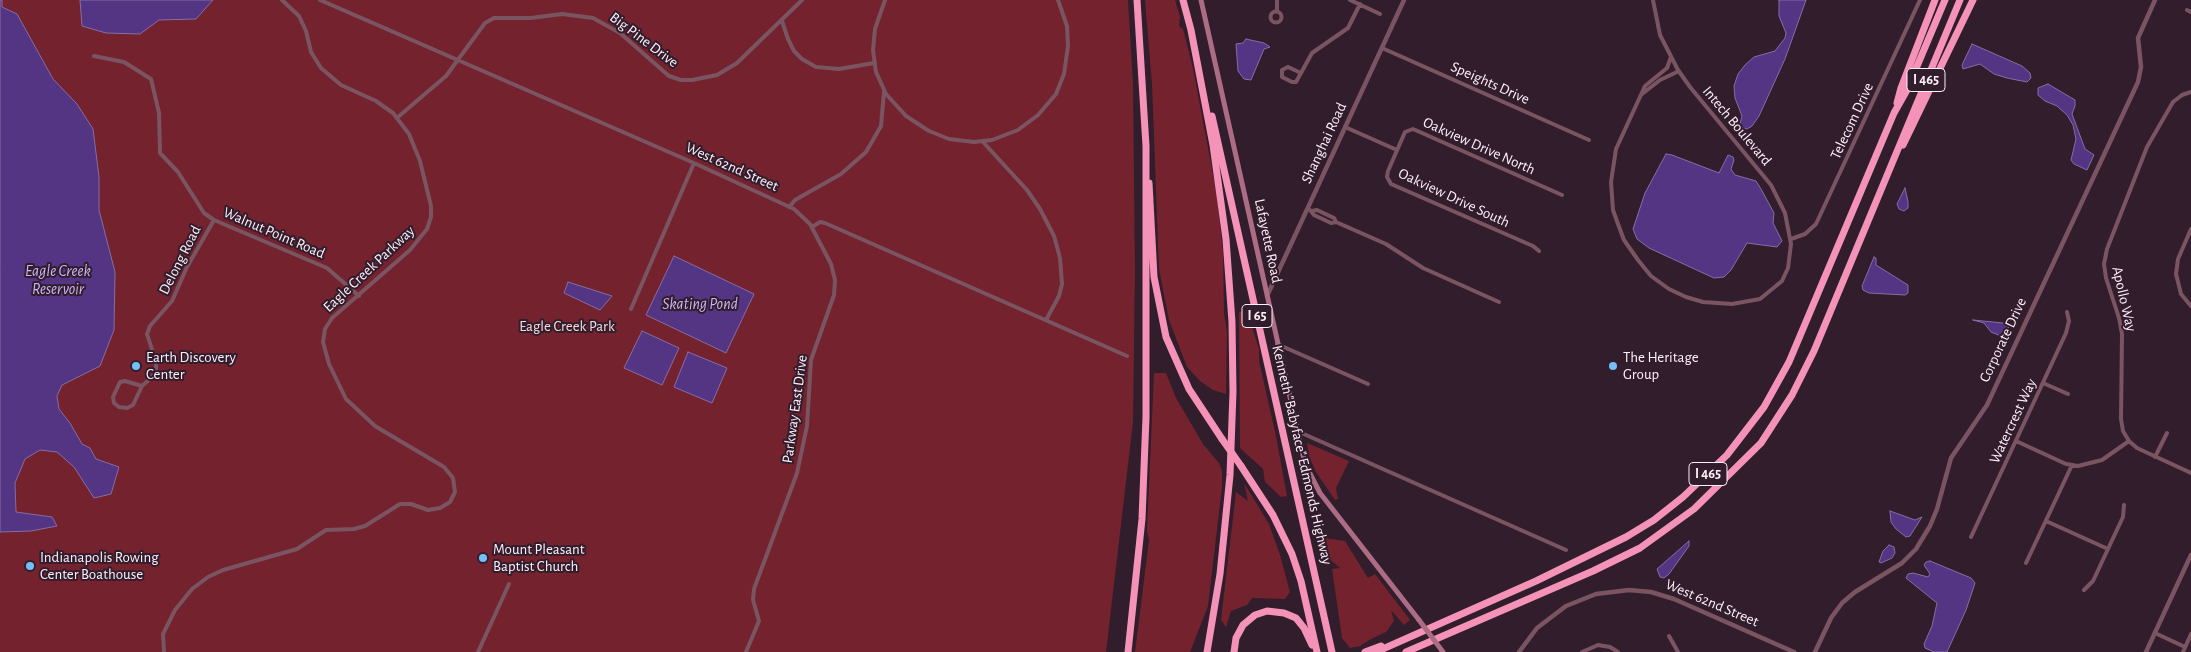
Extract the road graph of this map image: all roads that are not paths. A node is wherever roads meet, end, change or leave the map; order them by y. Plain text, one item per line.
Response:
1 (282, 0) edge
2 (320, 0) edge
3 (802, 0) edge
4 (885, 0) edge
5 (1058, 0) edge
6 (1137, 0) edge
7 (1182, 0) edge
8 (1201, 0) edge
9 (1278, 0) edge
10 (1350, 0) edge
11 (1404, 0) edge
12 (1652, 0) edge
13 (1920, 0) edge
14 (1935, 0) edge
15 (1945, 0) edge
16 (1960, 0) edge
17 (1973, 0) edge
18 (2155, 0) edge
19 (1360, 4) junction
20 (1277, 11) dead end
21 (1380, 14) dead end
22 (782, 21) junction
23 (1191, 30) junction
24 (1382, 48) junction
25 (94, 56) dead end
26 (1671, 57) junction
27 (458, 61) junction
28 (874, 63) junction
29 (1679, 71) junction
30 (1301, 74) junction
31 (884, 91) junction
32 (2189, 92) edge
33 (1642, 94) junction
34 (1894, 113) junction
35 (398, 118) junction
36 (1345, 127) junction
37 (1589, 140) dead end
38 (983, 141) junction
39 (1146, 146) junction
40 (1397, 150) junction
41 (1894, 161) junction
42 (694, 163) junction
43 (1562, 195) dead end
44 (789, 207) junction
45 (1307, 209) junction
46 (214, 220) junction
47 (812, 226) junction
48 (2191, 229) edge
49 (1791, 239) junction
50 (1539, 251) dead end
51 (358, 296) junction
52 (1266, 296) junction
53 (1499, 302) dead end
54 (2191, 306) edge
55 (630, 309) dead end
56 (2067, 312) dead end
57 (1046, 320) junction
58 (1277, 344) junction
59 (1127, 356) dead end
60 (2043, 383) junction
61 (1368, 384) dead end
62 (142, 386) junction
63 (2068, 394) dead end
64 (1297, 431) junction
65 (2167, 434) dead end
66 (2016, 440) junction
67 (2129, 441) junction
68 (2155, 457) junction
69 (2072, 466) junction
70 (2191, 473) edge
71 (2124, 505) dead end
72 (2046, 521) junction
73 (1971, 537) dead end
74 (2108, 549) junction
75 (1566, 550) dead end
76 (2191, 555) edge
77 (2026, 563) dead end
78 (509, 584) dead end
79 (2084, 590) dead end
80 (1421, 632) junction
81 (1452, 633) junction
82 (2155, 633) junction
83 (2191, 634) edge
84 (1669, 636) dead end
85 (2185, 647) junction
86 (164, 652) edge
87 (478, 652) edge
88 (746, 652) edge
89 (1128, 652) edge
90 (1208, 652) edge
91 (1234, 652) edge
92 (1316, 652) edge
93 (1332, 652) edge
94 (1366, 652) edge
95 (1376, 652) edge
96 (1406, 652) edge
97 (1418, 652) edge
98 (1443, 652) edge
99 (1519, 652) edge
100 (1582, 652) edge
101 (1618, 652) edge
102 (1678, 652) edge
103 (1794, 652) edge
104 (1815, 652) edge
105 (2146, 652) edge
106 (2183, 652) edge

1 - 35 street, Eagle Creek Parkway
2 - 27 street, West 62nd Street
3 - 22 street, Big Pine Drive
4 - 28 street
5 - 38 street
6 - 39 highway
7 - 23 highway, I 65
8 - 52 main road, Lafayette Road
9 - 20 street
10 - 19 street
11 - 24 street, Shanghai Road
12 - 26 street, Intech Boulevard
13 - 49 street, Telecom Drive
14 - 34 highway
15 - 34 highway, I 465
16 - 41 highway, I 465
17 - 41 highway
18 - 104 street, Corporate Drive
19 - 21 street
19 - 30 street
22 - 27 street, Big Pine Drive
22 - 28 street
23 - 90 highway
23 - 93 highway, Kenneth "Babyface" Edmonds Highway / I 65
24 - 36 street, Shanghai Road
24 - 37 street, Speights Drive
25 - 46 street, Walnut Point Road
26 - 29 street, Intech Boulevard
26 - 33 street
27 - 35 street, Big Pine Drive
27 - 42 street, West 62nd Street
28 - 31 street
29 - 33 street
29 - 49 street, Intech Boulevard
30 - 30 street
31 - 38 street
31 - 44 street
32 - 67 street, Apollo Way
33 - 49 street, Intech Boulevard
34 - 80 highway, I 465
35 - 51 street, Eagle Creek Parkway
36 - 40 street
36 - 45 street, Shanghai Road
38 - 57 street
39 - 89 highway
39 - 92 highway, Kenneth "Babyface" Edmonds Highway, bridge
40 - 43 street, Oakview Drive North
40 - 50 street, Oakview Drive South
41 - 81 highway, I 465
42 - 44 street, West 62nd Street
42 - 55 street
44 - 47 street, West 62nd Street
45 - 52 street, Shanghai Road
45 - 53 street
46 - 51 street, Walnut Point Road
46 - 62 street, Delong Road
47 - 57 street
47 - 88 street, Parkway East Drive
48 - 54 street
51 - 86 street, Eagle Creek Parkway
52 - 58 main road, Lafayette Road
56 - 60 street, Watercrest Way
57 - 59 street
58 - 61 street
58 - 64 main road, Lafayette Road
60 - 63 street
60 - 66 street, Watercrest Way
62 - 62 street, Delong Road
64 - 75 street
64 - 98 main road, Lafayette Road, bridge
65 - 68 street
66 - 69 street
66 - 73 street, Watercrest Way
67 - 68 street
67 - 69 street
68 - 70 street
69 - 72 street
71 - 74 street
72 - 74 street
72 - 77 street
74 - 79 street
76 - 82 street
78 - 87 street
80 - 94 highway
80 - 95 highway, I 465
81 - 96 highway, I 465
81 - 97 highway
82 - 85 street
82 - 105 street
83 - 85 street
84 - 102 street
85 - 106 street
91 - 92 highway
99 - 103 street, West 62nd Street
100 - 101 street

